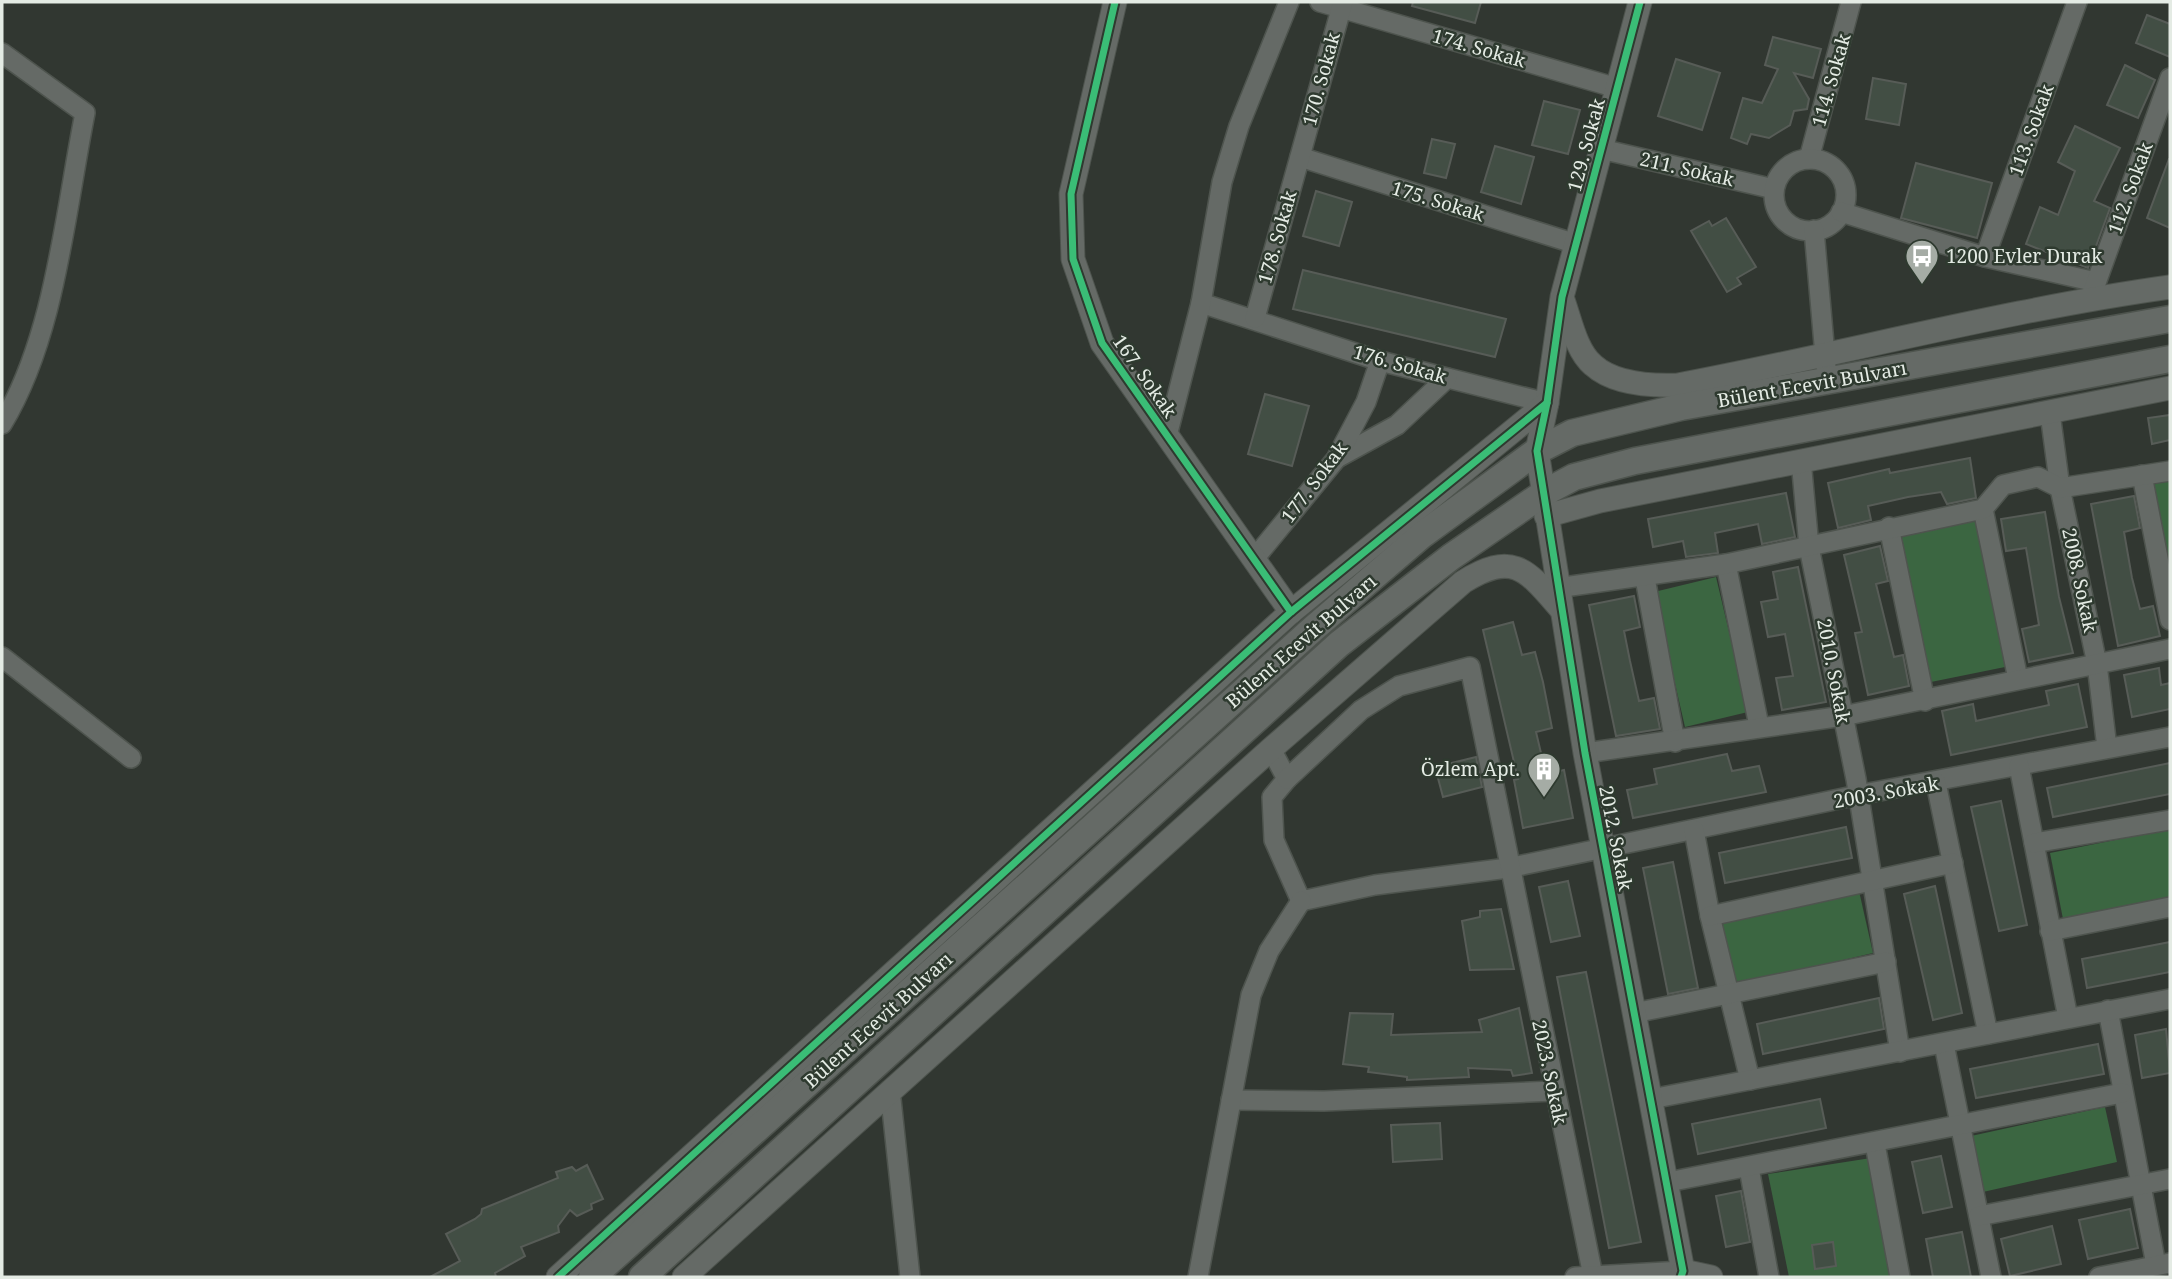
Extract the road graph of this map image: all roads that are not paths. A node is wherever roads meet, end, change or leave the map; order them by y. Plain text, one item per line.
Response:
1 (1115, 2) edge
2 (1289, 2) edge
3 (1320, 2) edge
4 (1640, 2) edge
5 (1851, 2) edge
6 (2077, 2) edge
7 (1342, 5) edge
8 (2, 53) edge
9 (2170, 78) edge
10 (1617, 88) junction
11 (1601, 149) junction
12 (1300, 157) junction
13 (1809, 159) junction
14 (1774, 189) junction
15 (1841, 212) junction
16 (1814, 230) junction
17 (1576, 244) junction
18 (1985, 257) junction
19 (2170, 286) edge
20 (2093, 290) junction
21 (1562, 297) junction
22 (1201, 303) junction
23 (1255, 318) junction
24 (2170, 318) edge
25 (1826, 356) junction
26 (2170, 359) edge
27 (1380, 361) junction
28 (1447, 378) junction
29 (1827, 382) junction
30 (2170, 388) edge
31 (1680, 396) junction
32 (1547, 403) junction
33 (2050, 413) junction
34 (2, 424) edge
35 (1167, 436) junction
36 (1537, 451) junction
37 (1336, 459) junction
38 (1801, 460) junction
39 (2170, 471) edge
40 (2143, 475) junction
41 (2060, 488) junction
42 (1545, 505) junction
43 (1983, 509) junction
44 (1889, 527) junction
45 (1810, 547) junction
46 (1254, 559) junction
47 (1726, 564) junction
48 (1645, 578) junction
49 (1558, 598) junction
50 (1291, 612) junction
51 (2170, 620) edge
52 (2170, 649) edge
53 (2, 657) edge
54 (2097, 664) junction
55 (2018, 679) junction
56 (1925, 701) junction
57 (1843, 716) junction
58 (1759, 726) junction
59 (2170, 737) edge
60 (1675, 742) junction
61 (2107, 748) junction
62 (1271, 749) junction
63 (1584, 753) junction
64 (131, 758) dead end
65 (2018, 766) junction
66 (1287, 779) junction
67 (1936, 783) junction
68 (1858, 796) junction
69 (2170, 820) edge
70 (1693, 830) junction
71 (2034, 843) junction
72 (1602, 847) junction
73 (1953, 863) junction
74 (1508, 868) junction
75 (1873, 881) junction
76 (1301, 901) junction
77 (2170, 907) edge
78 (1710, 916) junction
79 (2050, 930) junction
80 (1886, 962) junction
81 (1730, 995) junction
82 (2170, 999) edge
83 (2108, 1010) junction
84 (1634, 1013) junction
85 (2068, 1018) junction
86 (1988, 1034) junction
87 (1944, 1044) junction
88 (1900, 1052) junction
89 (1750, 1080) junction
90 (890, 1090) junction
91 (1554, 1091) junction
92 (2122, 1093) junction
93 (1651, 1099) junction
94 (1231, 1100) junction
95 (1959, 1127) junction
96 (1875, 1144) junction
97 (1749, 1168) junction
98 (2170, 1179) edge
99 (1668, 1182) junction
100 (2141, 1185) junction
101 (1979, 1216) junction
102 (2163, 1264) edge
103 (1682, 1274) edge
104 (558, 1277) edge
105 (592, 1277) edge
106 (642, 1277) edge
107 (684, 1277) edge
108 (910, 1277) edge
109 (1198, 1277) edge
110 (1584, 1277) edge
111 (1711, 1277) edge
112 (1769, 1277) edge
113 (1900, 1277) edge
114 (1991, 1277) edge
115 (2099, 1277) edge

1 - 35 street, 167. Sokak
2 - 22 street
3 - 7 street, 174. Sokak
4 - 10 street, 129. Sokak
5 - 13 street, 114. Sokak
6 - 18 street, 113. Sokak
7 - 10 street, 174. Sokak
7 - 12 street, 170. Sokak
8 - 34 street
9 - 20 street, 112. Sokak
10 - 11 street, 129. Sokak
11 - 14 street, 211. Sokak
11 - 17 street, 129. Sokak
12 - 17 street, 175. Sokak
12 - 23 street, 178. Sokak
13 - 14 street
13 - 15 street
14 - 16 street
15 - 16 street
15 - 18 street
16 - 25 street
17 - 21 street, 129. Sokak
18 - 20 street
19 - 20 street
20 - 25 street
21 - 31 street
21 - 32 street, 129. Sokak
22 - 23 street, 176. Sokak
22 - 35 street
23 - 27 street, 176. Sokak
24 - 29 main road, Bülent Ecevit Bulvarı
25 - 29 street
25 - 31 street
26 - 42 main road, Bülent Ecevit Bulvarı
27 - 28 street, 176. Sokak
27 - 37 street, 177. Sokak
28 - 32 street, 176. Sokak
28 - 37 street
29 - 31 main road, Bülent Ecevit Bulvarı
30 - 33 street
31 - 36 main road, Bülent Ecevit Bulvarı
32 - 36 street, 2012. Sokak
32 - 50 street
33 - 38 street
33 - 41 street, 2008. Sokak
35 - 46 street, 167. Sokak
36 - 42 street, 2012. Sokak
36 - 105 main road, Bülent Ecevit Bulvarı
37 - 46 street, 177. Sokak
38 - 42 street
38 - 45 street, 2010. Sokak
39 - 40 street
40 - 41 street
40 - 51 street
41 - 43 street
41 - 54 street, 2008. Sokak
42 - 49 street, 2012. Sokak
42 - 106 main road, Bülent Ecevit Bulvarı
43 - 44 street
43 - 55 street
44 - 45 street
44 - 56 street
45 - 47 street
45 - 57 street, 2010. Sokak
46 - 50 street, 167. Sokak
47 - 48 street
47 - 58 street
48 - 49 street
48 - 60 street
49 - 62 street
49 - 63 street, 2012. Sokak
50 - 104 street
52 - 54 street
53 - 64 street
54 - 55 street
54 - 61 street, 2008. Sokak
55 - 56 street
56 - 57 street
57 - 58 street
57 - 68 street, 2010. Sokak
58 - 60 street
59 - 61 street, 2003. Sokak
60 - 63 street
61 - 65 street, 2003. Sokak
62 - 66 street
62 - 90 street
63 - 72 street, 2012. Sokak
65 - 67 street, 2003. Sokak
65 - 71 street
66 - 74 street, 2023. Sokak
66 - 76 street
67 - 68 street, 2003. Sokak
67 - 73 street
68 - 70 street, 2003. Sokak
68 - 75 street, 2010. Sokak
69 - 71 street
70 - 72 street, 2003. Sokak
70 - 78 street
71 - 79 street
72 - 74 street, 2003. Sokak
72 - 84 street, 2012. Sokak
73 - 75 street
73 - 86 street
74 - 76 street, 2003. Sokak
74 - 91 street, 2023. Sokak
75 - 78 street
75 - 80 street, 2010. Sokak
76 - 94 street
77 - 79 street
78 - 81 street
79 - 85 street
80 - 81 street
80 - 88 street, 2010. Sokak
81 - 84 street
81 - 89 street
82 - 83 street
83 - 85 street
83 - 92 street
84 - 93 street, 2012. Sokak
85 - 86 street
86 - 87 street
87 - 88 street
87 - 95 street
88 - 89 street
89 - 93 street
90 - 107 street
90 - 108 street
91 - 94 street
91 - 110 street, 2023. Sokak
92 - 95 street
92 - 100 street
93 - 99 street, 2012. Sokak
94 - 109 street
95 - 96 street
95 - 101 street
96 - 97 street
96 - 113 street
97 - 99 street
97 - 112 street
98 - 100 street
99 - 103 street, 2012. Sokak
100 - 101 street
100 - 102 street
101 - 114 street
102 - 115 street
103 - 110 street
103 - 111 street

